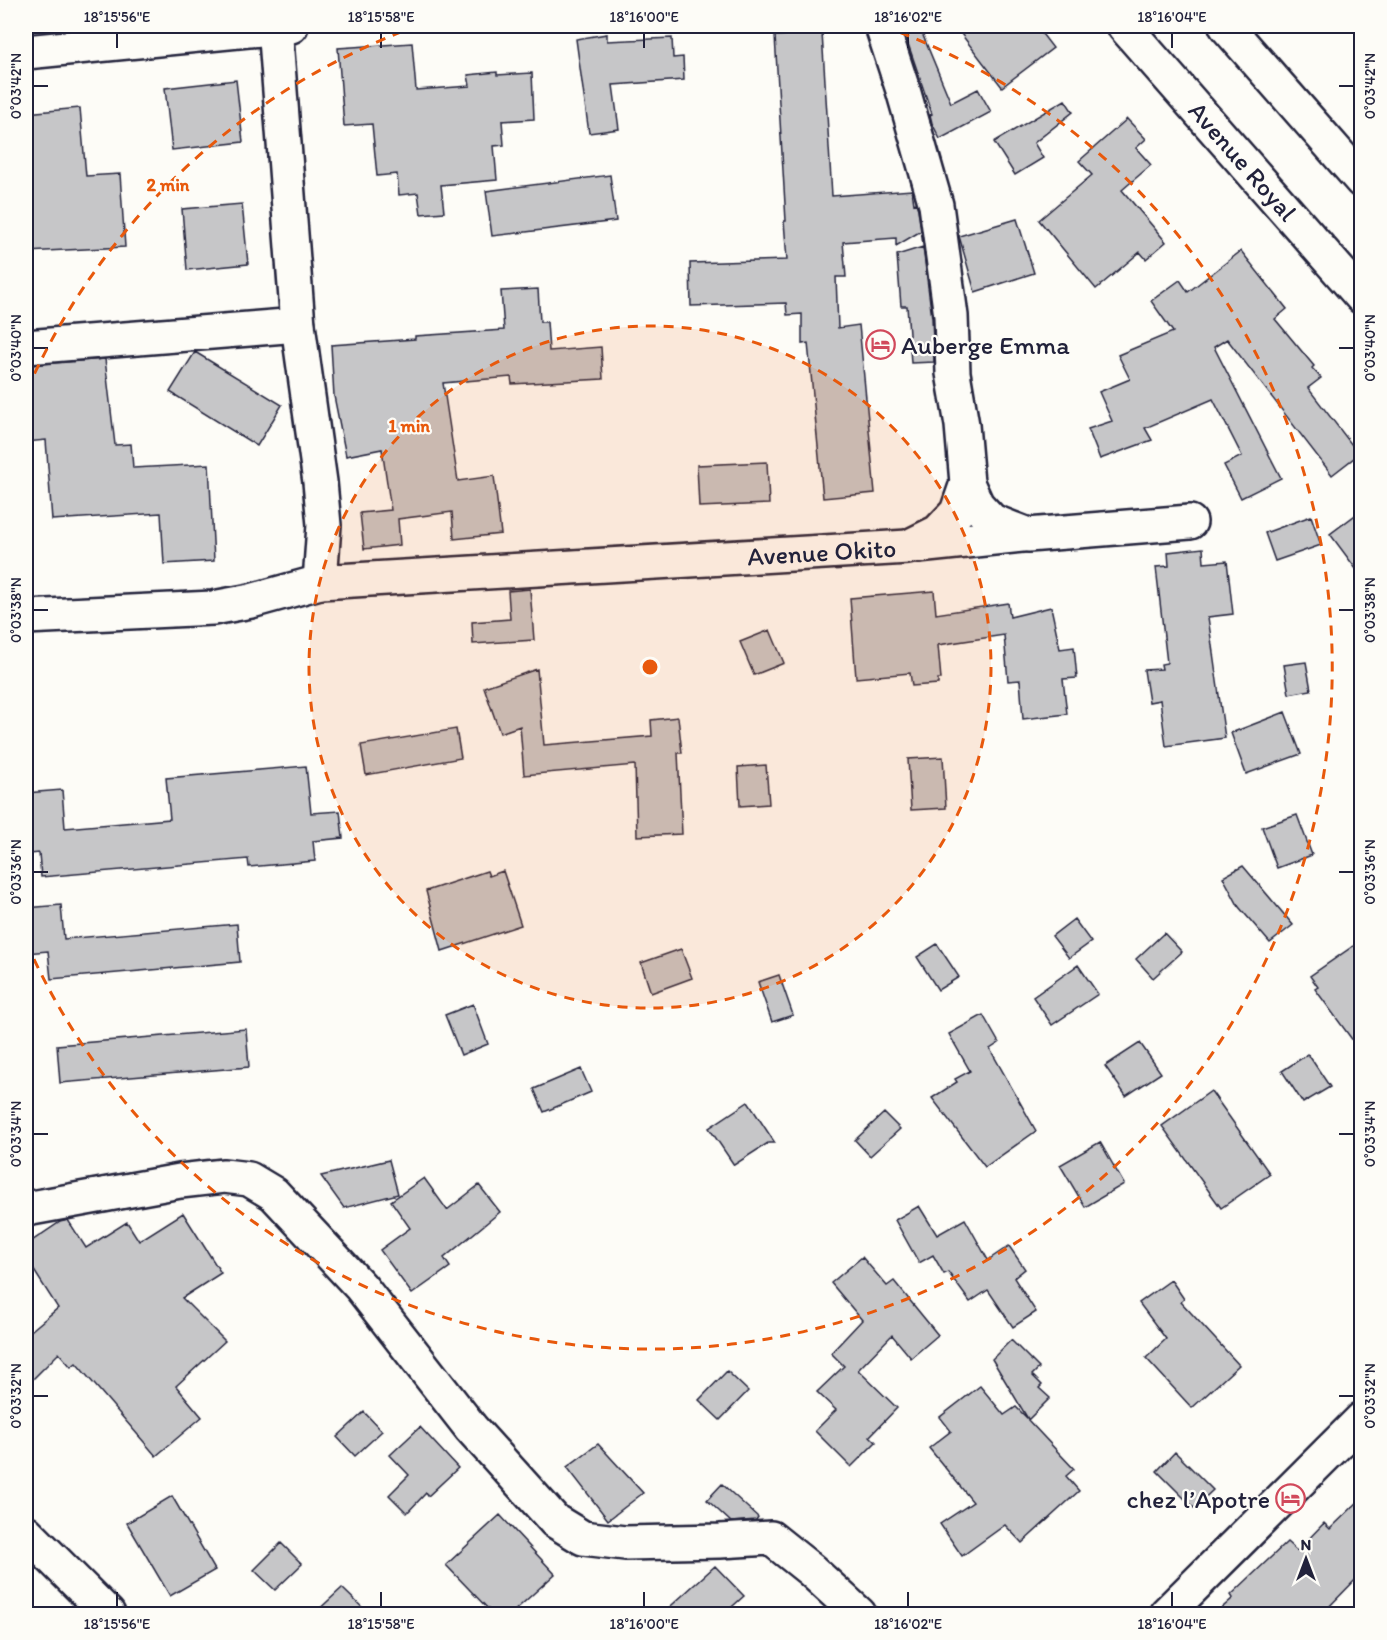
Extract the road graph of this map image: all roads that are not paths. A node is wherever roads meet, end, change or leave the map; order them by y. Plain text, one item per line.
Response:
1 (281, 26) edge
2 (882, 26) edge
3 (1124, 26) edge
4 (1226, 26) edge
5 (26, 52) edge
6 (1362, 181) edge
7 (1362, 297) edge
8 (298, 325) junction
9 (26, 347) edge
10 (967, 483) junction
11 (1190, 522) dead end
12 (1028, 535) junction
13 (908, 547) junction
14 (320, 582) junction
15 (26, 617) edge
16 (26, 1209) edge
17 (1362, 1419) edge
18 (26, 1532) edge
19 (108, 1614) edge
20 (859, 1614) edge
21 (1166, 1614) edge

1 - 5 street
1 - 8 street
2 - 10 street, Avenue Okito
3 - 7 street, Avenue Royal
4 - 6 street
8 - 9 street
8 - 14 street
10 - 12 street
10 - 13 street, Avenue Okito
11 - 12 street
12 - 13 street
13 - 14 street, Avenue Okito
14 - 15 street, Avenue Okito
16 - 20 street
17 - 21 street
18 - 19 street

